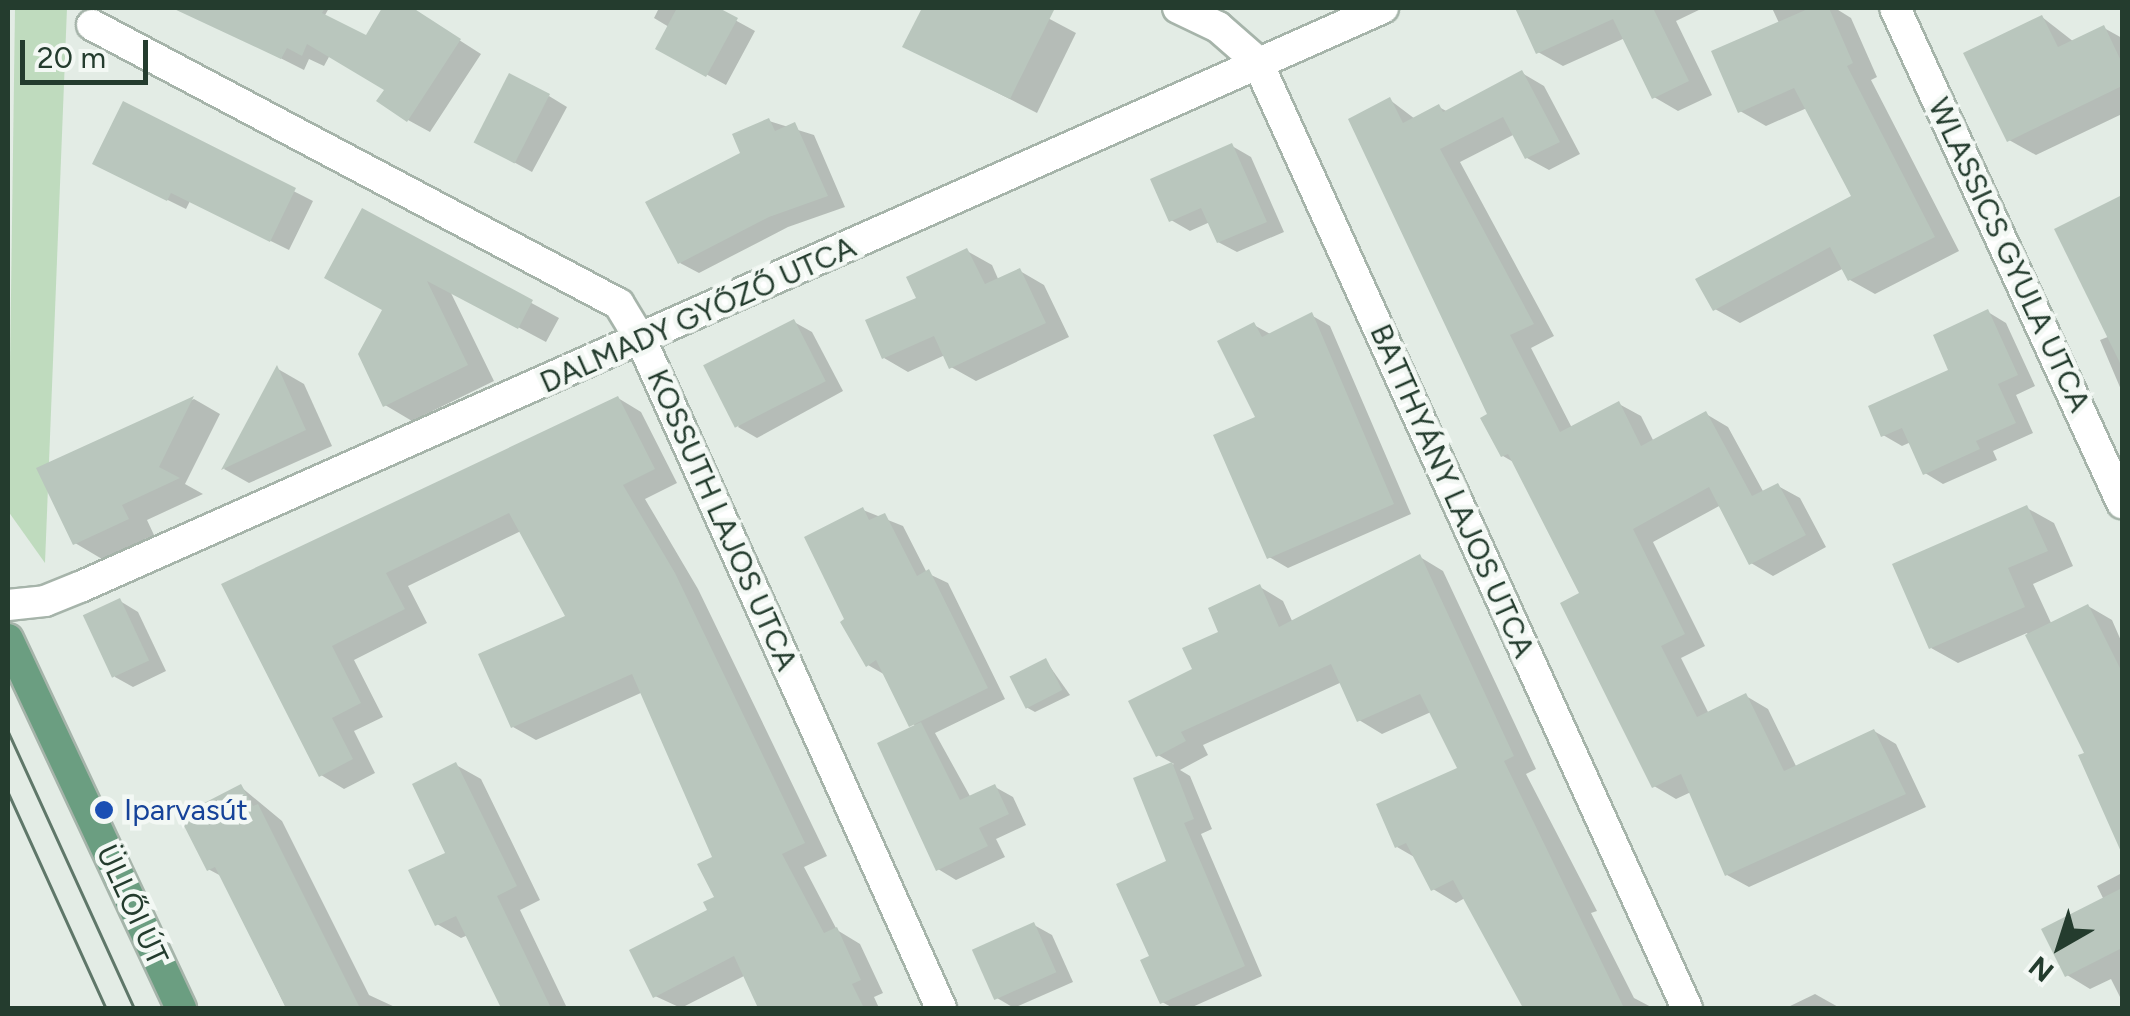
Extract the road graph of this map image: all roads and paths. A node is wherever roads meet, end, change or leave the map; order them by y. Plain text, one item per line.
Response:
1 (1178, 8) edge
2 (1383, 8) edge
3 (1895, 8) edge
4 (92, 26) dead end
5 (1257, 60) junction
6 (642, 342) junction
7 (2122, 503) edge
8 (8, 605) edge
9 (8, 639) edge
10 (180, 1008) edge
11 (941, 1008) edge
12 (1687, 1008) edge

1 - 5 street, BATTHYÁNY LAJOS UTCA
2 - 5 street, DALMADY GYŐZŐ UTCA
3 - 7 street, WLASSICS GYULA UTCA
4 - 6 street, KOSSUTH LAJOS UTCA
5 - 6 street, DALMADY GYŐZŐ UTCA
5 - 12 street, BATTHYÁNY LAJOS UTCA
6 - 8 street, DALMADY GYŐZŐ UTCA
6 - 11 street, KOSSUTH LAJOS UTCA
9 - 10 main road, ÜLLŐI ÚT

